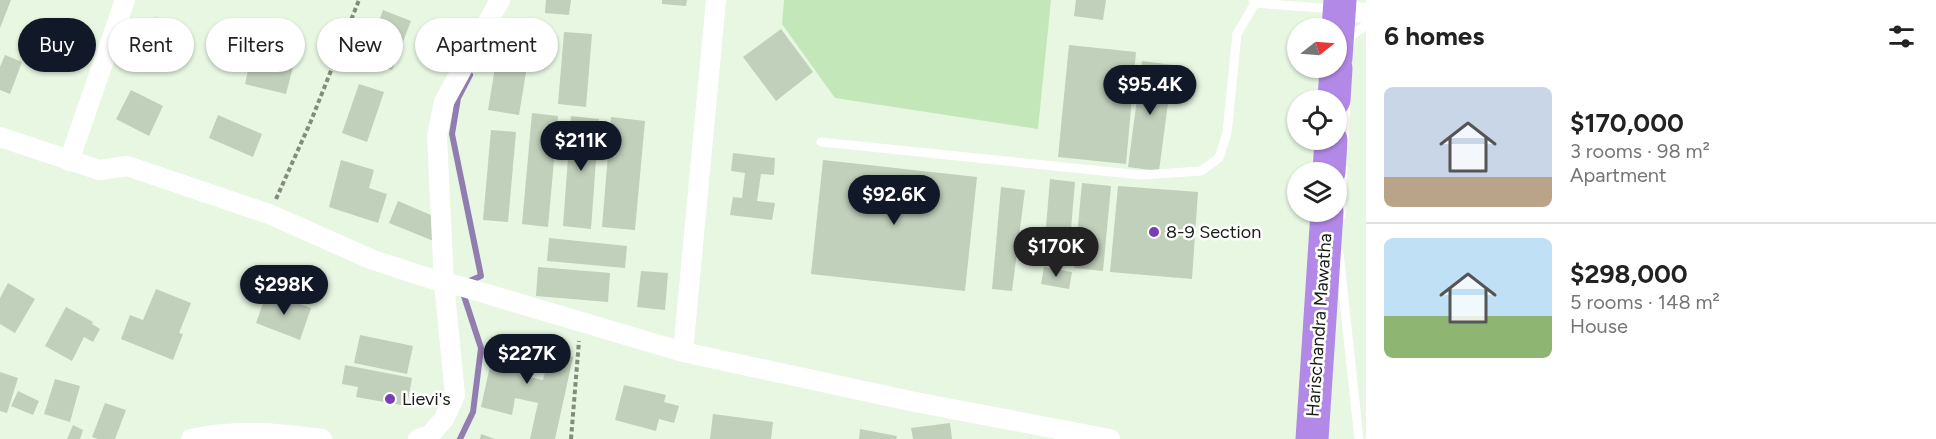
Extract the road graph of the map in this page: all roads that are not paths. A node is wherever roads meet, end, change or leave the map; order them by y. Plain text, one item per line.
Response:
1 (125, 0) edge
2 (500, 0) edge
3 (716, 0) edge
4 (1254, 2) edge
5 (1353, 12) edge
6 (1347, 43) edge
7 (1341, 78) edge
8 (0, 137) edge
9 (821, 142) dead end
10 (1337, 156) edge
11 (69, 161) junction
12 (1335, 227) edge
13 (444, 283) junction
14 (684, 352) junction
15 (191, 439) edge
16 (322, 439) edge
17 (418, 439) edge
18 (1110, 439) edge
19 (1312, 439) edge
20 (1359, 439) edge

1 - 11 street
2 - 13 street
3 - 14 street
4 - 5 lane
4 - 9 lane
5 - 6 highway
7 - 10 lane
8 - 11 street
10 - 12 lane
11 - 13 street
12 - 19 highway, Harischandra Mawatha
12 - 20 lane
13 - 14 street
13 - 17 street
14 - 18 street
15 - 16 street

